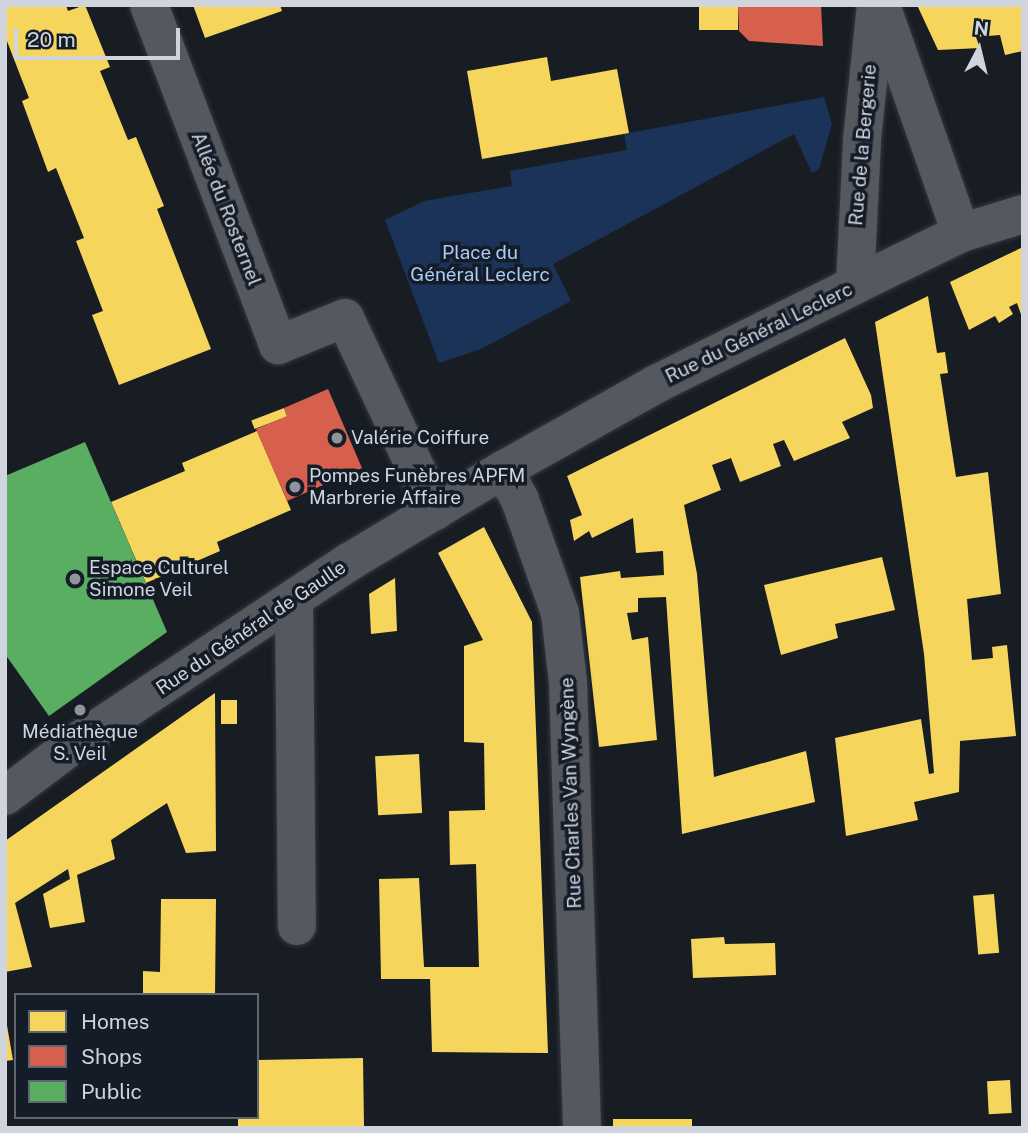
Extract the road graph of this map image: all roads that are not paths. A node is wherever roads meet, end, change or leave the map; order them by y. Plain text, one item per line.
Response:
1 (149, 5) edge
2 (878, 5) edge
3 (1023, 214) edge
4 (961, 233) junction
5 (855, 285) junction
6 (503, 471) junction
7 (436, 511) junction
8 (294, 600) junction
9 (5, 796) edge
10 (297, 926) dead end
11 (582, 1128) edge

1 - 7 street, Allée du Rosternel
2 - 4 street, Rue de la Bergerie
2 - 5 street, Rue de la Bergerie
3 - 4 street, Rue du Général Leclerc
4 - 5 street, Rue du Général Leclerc
5 - 6 street, Rue du Général Leclerc
6 - 7 street, Rue du Général de Gaulle
6 - 11 street, Rue Charles Van Wyngène
7 - 8 street, Rue du Général de Gaulle
8 - 9 street, Rue du Général de Gaulle
8 - 10 street

